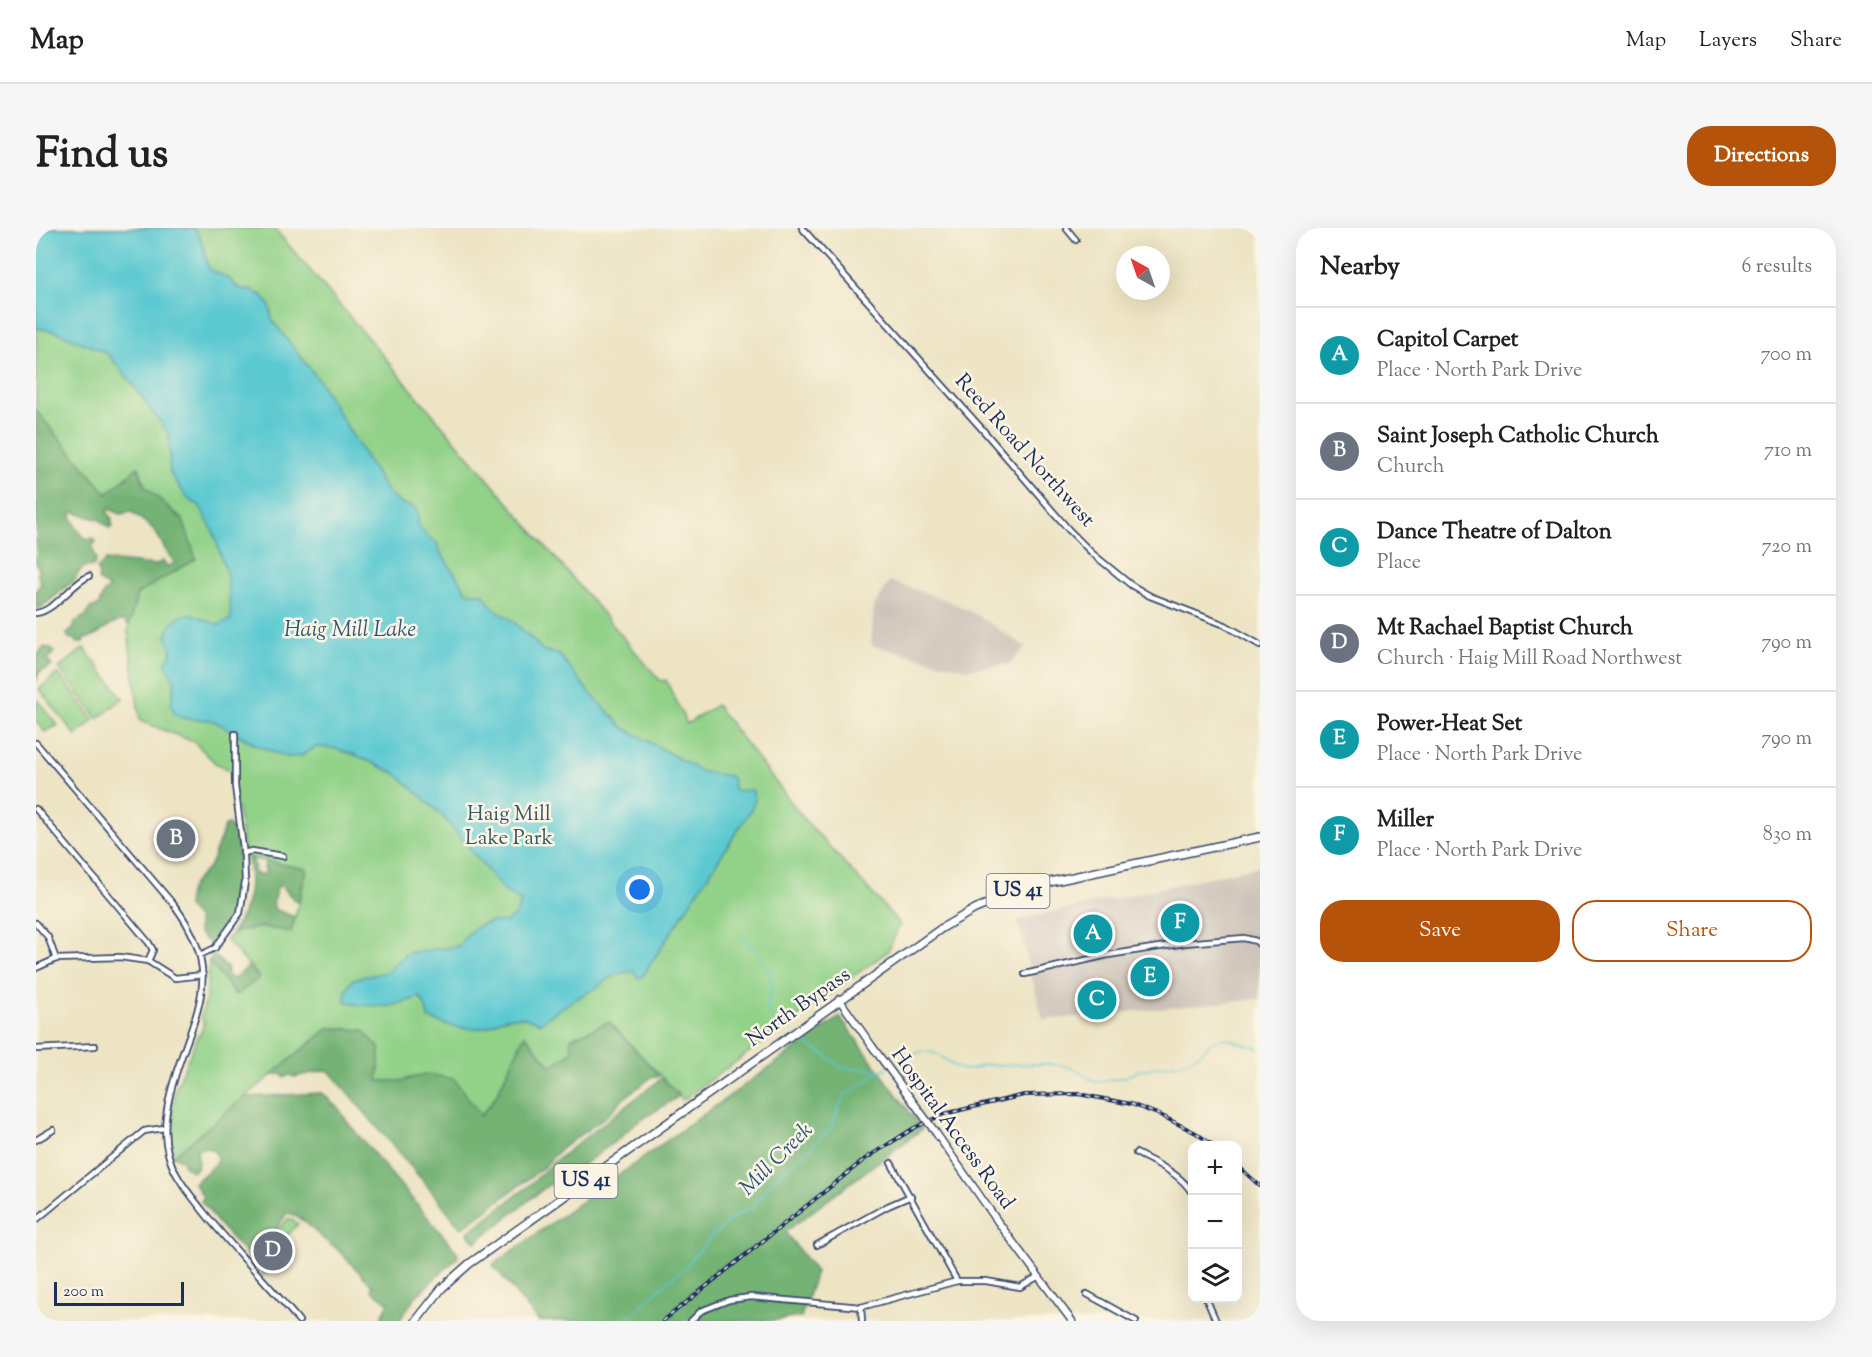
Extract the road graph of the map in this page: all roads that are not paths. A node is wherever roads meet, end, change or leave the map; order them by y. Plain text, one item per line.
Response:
1 (802, 228) edge
2 (1066, 228) edge
3 (1076, 240) dead end
4 (89, 576) dead end
5 (36, 612) edge
6 (1260, 645) edge
7 (235, 734) dead end
8 (36, 743) edge
9 (36, 810) edge
10 (1260, 837) edge
11 (243, 853) junction
12 (283, 856) dead end
13 (36, 923) edge
14 (1260, 945) edge
15 (200, 955) junction
16 (56, 959) junction
17 (148, 961) junction
18 (36, 968) edge
19 (1025, 974) dead end
20 (203, 975) junction
21 (839, 999) junction
22 (95, 1046) dead end
23 (36, 1048) edge
24 (164, 1128) junction
25 (53, 1130) dead end
26 (36, 1140) edge
27 (1136, 1153) dead end
28 (891, 1163) dead end
29 (1188, 1187) edge
30 (911, 1196) junction
31 (37, 1217) edge
32 (817, 1245) dead end
33 (1040, 1276) junction
34 (957, 1281) junction
35 (1087, 1294) dead end
36 (1208, 1303) edge
37 (861, 1306) junction
38 (299, 1321) edge
39 (416, 1321) edge
40 (691, 1321) edge
41 (862, 1321) edge
42 (1072, 1321) edge
43 (1136, 1321) edge
44 (1216, 1321) edge

1 - 6 street, Reed Road Northwest
2 - 3 street
4 - 5 street
7 - 11 street
8 - 15 street
9 - 17 street
10 - 21 highway, North Bypass / US 41
11 - 12 street
11 - 15 street
13 - 16 street
14 - 19 street
15 - 20 street
16 - 17 street
16 - 18 street
17 - 20 street
20 - 24 street
21 - 33 main road, Hospital Access Road, bridge
21 - 39 highway, North Bypass / US 41
22 - 23 street
24 - 31 street
24 - 38 street
25 - 26 street
27 - 29 street
28 - 30 street
30 - 32 street
30 - 34 street
33 - 34 street
33 - 42 main road, Hospital Access Road
34 - 37 street
35 - 43 street
36 - 44 street
37 - 40 street
37 - 41 street

